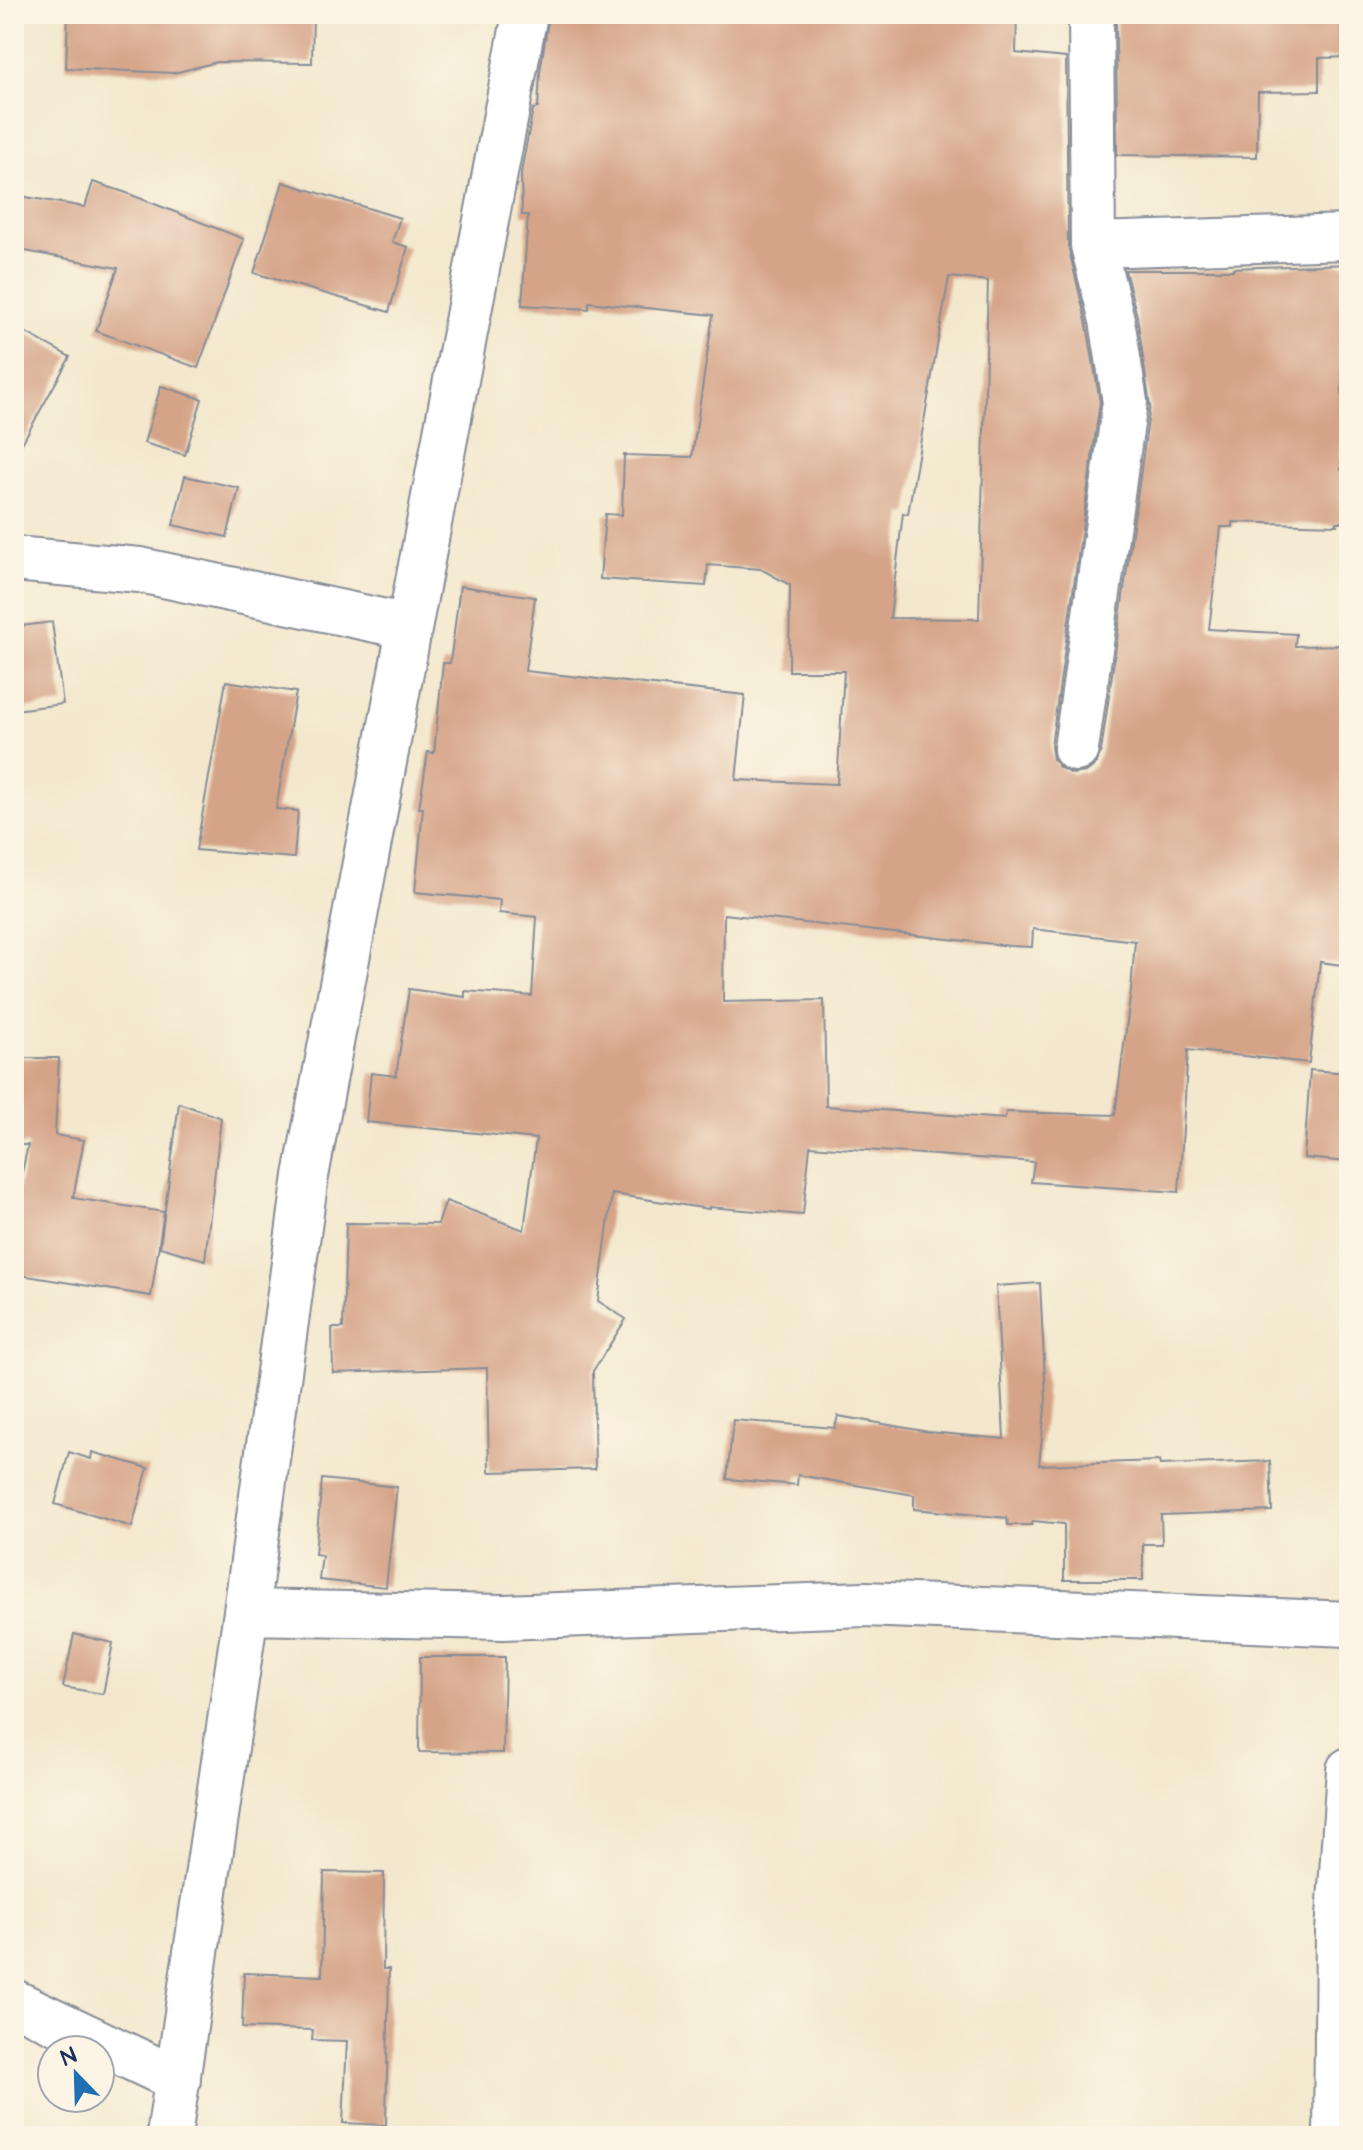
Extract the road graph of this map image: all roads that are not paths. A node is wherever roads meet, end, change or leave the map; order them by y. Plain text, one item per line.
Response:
1 (525, 14) edge
2 (1091, 14) edge
3 (1349, 237) edge
4 (1093, 245) junction
5 (14, 559) edge
6 (409, 627) junction
7 (1076, 749) dead end
8 (246, 1612) junction
9 (1349, 1624) edge
10 (1349, 1770) edge
11 (14, 2002) edge
12 (178, 2080) junction
13 (169, 2136) edge
14 (1336, 2136) edge

1 - 6 street
2 - 4 street
3 - 4 street
4 - 7 street
5 - 6 street
6 - 8 street
8 - 9 street
8 - 12 street
10 - 14 street
11 - 12 street
12 - 13 street

